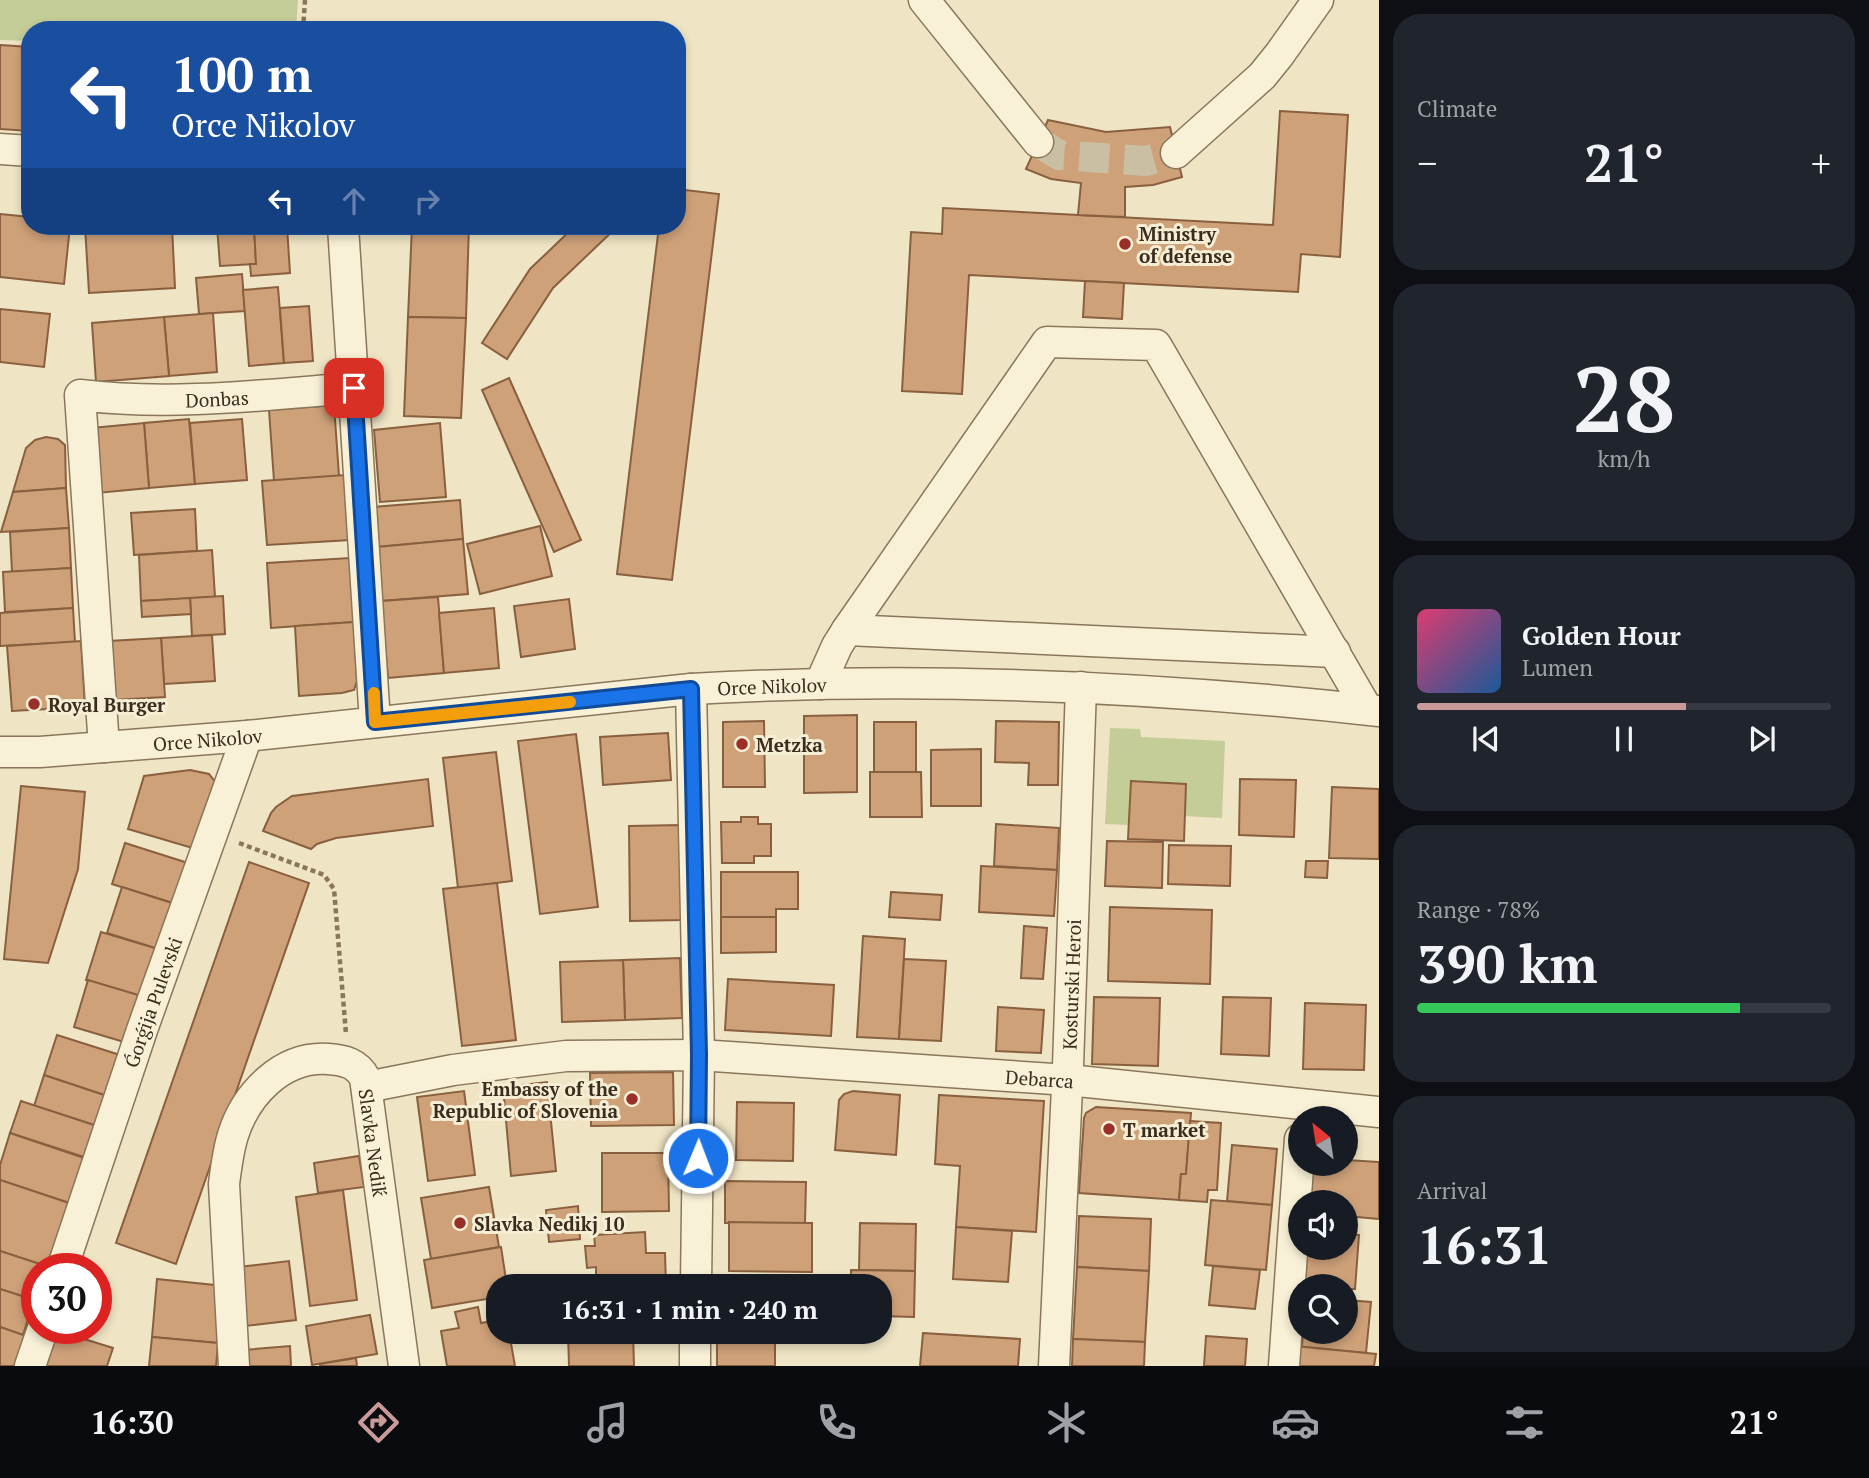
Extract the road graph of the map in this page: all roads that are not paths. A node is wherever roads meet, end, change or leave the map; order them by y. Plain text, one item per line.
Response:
1 (924, 0) edge
2 (1318, 0) edge
3 (1038, 142) tunnel mouth
4 (0, 149) edge
5 (21, 150) edge
6 (1176, 153) tunnel mouth
7 (344, 235) edge
8 (354, 388) junction
9 (847, 630) junction
10 (1335, 652) junction
11 (820, 684) junction
12 (1081, 687) junction
13 (691, 689) junction
14 (1373, 710) edge
15 (375, 722) junction
16 (247, 736) junction
17 (104, 747) junction
18 (0, 752) edge
19 (699, 1055) junction
20 (1068, 1080) junction
21 (367, 1087) junction
22 (1288, 1109) edge
23 (1358, 1112) edge
24 (1379, 1112) edge
25 (1297, 1176) edge
26 (67, 1253) edge
27 (696, 1274) edge
28 (38, 1344) edge
29 (695, 1344) edge
30 (30, 1366) edge
31 (234, 1366) edge
32 (404, 1366) edge
33 (695, 1366) edge
34 (1055, 1366) edge
35 (1284, 1366) edge

1 - 3 street
2 - 6 street
4 - 5 street
7 - 8 street
8 - 15 street
8 - 17 street, Donbas
9 - 10 street
9 - 10 street
9 - 11 street
10 - 14 street
11 - 12 street, Orce Nikolov
11 - 13 street, Orce Nikolov
12 - 14 street, Orce Nikolov
12 - 20 street, Kosturski Heroi
13 - 15 street, Orce Nikolov
13 - 19 street
15 - 16 street, Orce Nikolov
16 - 17 street, Orce Nikolov
16 - 26 street, Ǵorǵija Pulevski
17 - 18 street, Orce Nikolov
19 - 20 street, Debarca
19 - 21 street, Slavka Nediḱ
19 - 27 street
20 - 22 street, Debarca
20 - 34 street, Kosturski Heroi
21 - 31 street
21 - 32 street, Slavka Nediḱ
23 - 24 street, Debarca
25 - 35 street
28 - 30 street
29 - 33 street

